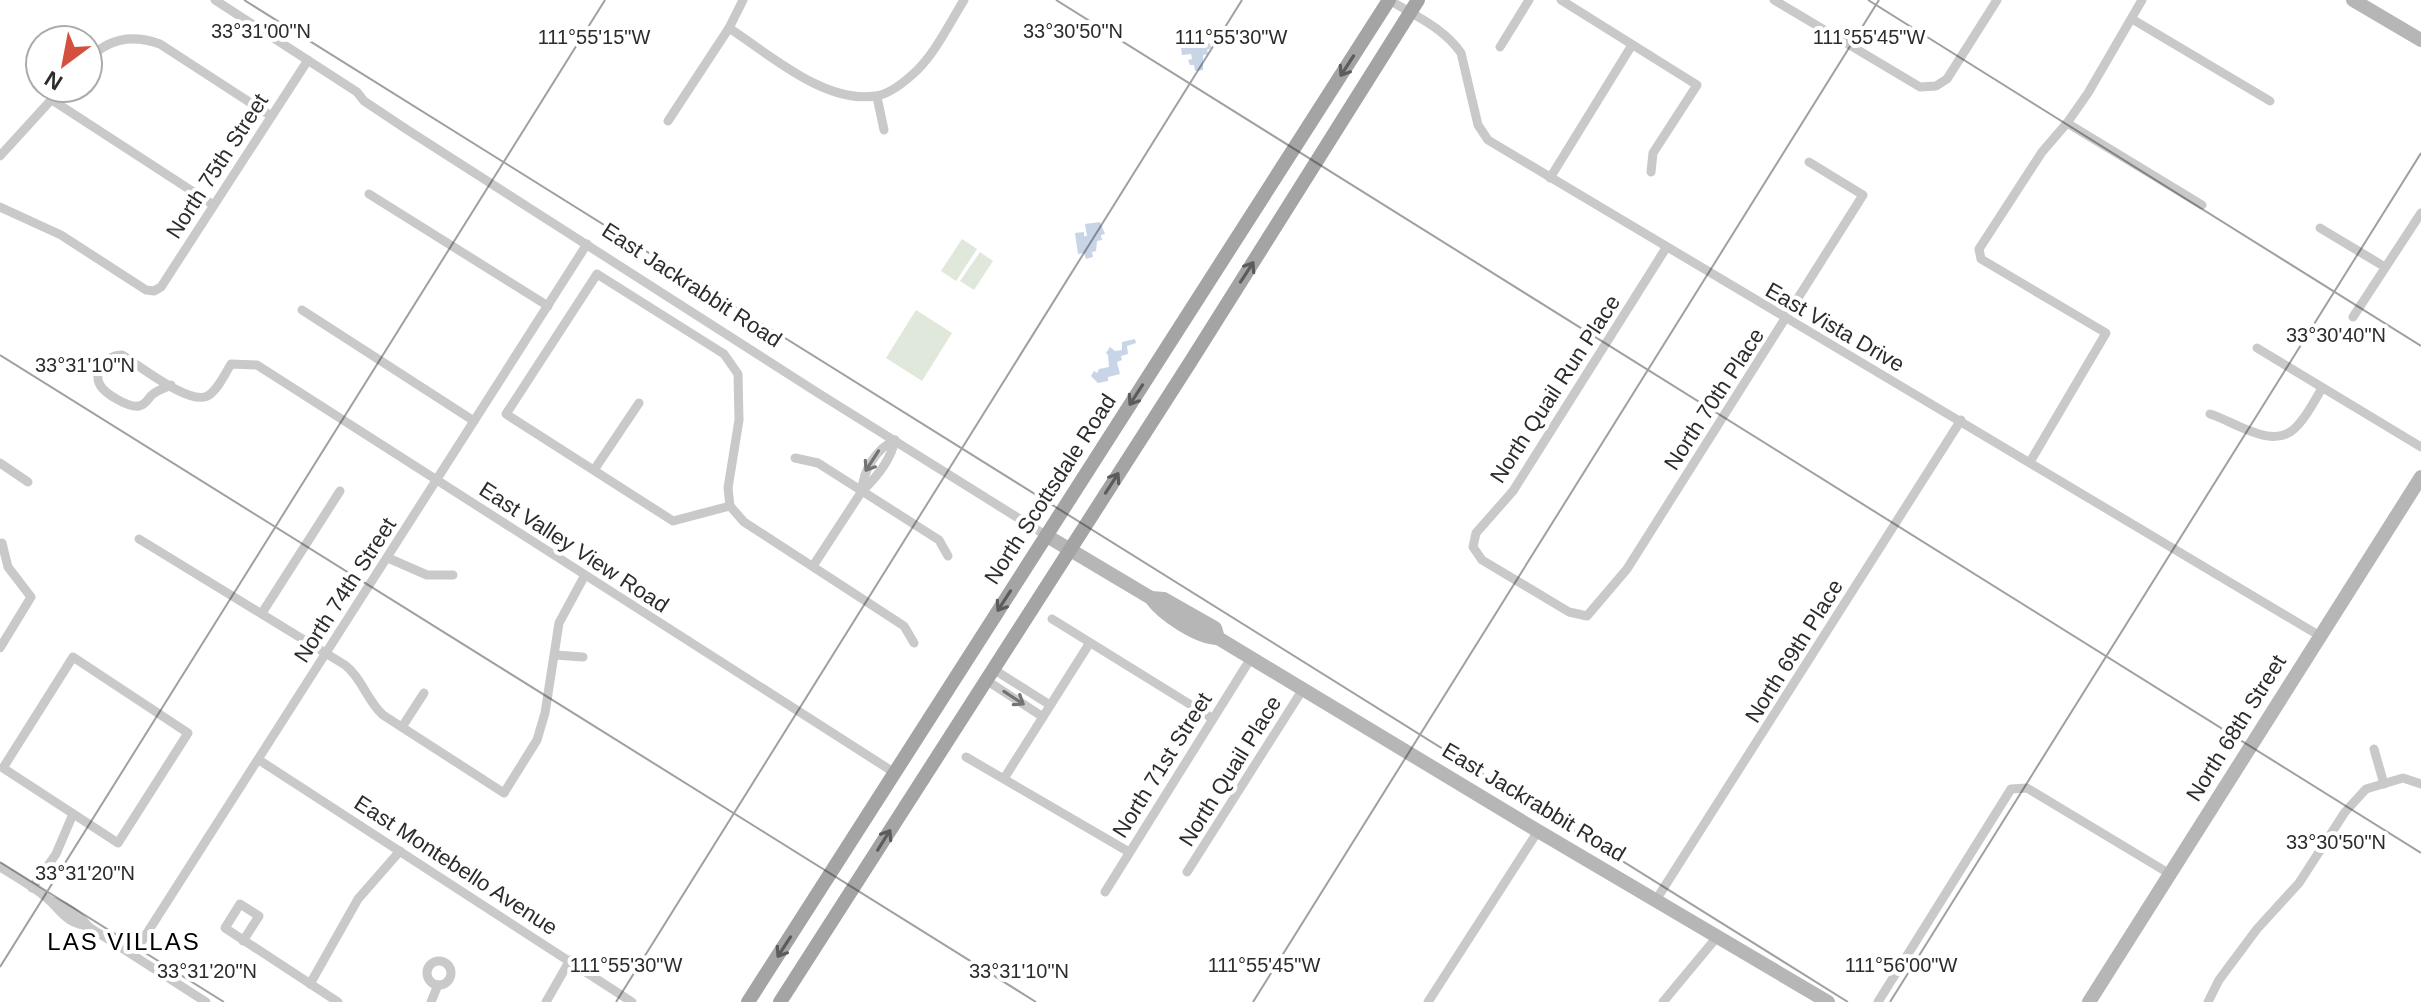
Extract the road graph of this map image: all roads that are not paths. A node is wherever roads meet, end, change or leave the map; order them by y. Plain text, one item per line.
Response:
1 (215, 0) edge
2 (743, 0) edge
3 (964, 0) edge
4 (1389, 0) edge
5 (1529, 0) edge
6 (1561, 0) edge
7 (1774, 0) edge
8 (1997, 0) edge
9 (2142, 0) edge
10 (2353, 0) edge
11 (1414, 6) edge
12 (2132, 19) junction
13 (729, 28) junction
14 (2421, 40) edge
15 (104, 45) edge
16 (1632, 45) junction
17 (1500, 47) dead end
18 (308, 60) junction
19 (877, 97) junction
20 (2270, 101) dead end
21 (48, 104) edge
22 (58, 104) edge
23 (271, 116) junction
24 (668, 121) dead end
25 (2067, 123) junction
26 (884, 130) dead end
27 (0, 156) edge
28 (1809, 162) dead end
29 (1651, 172) dead end
30 (1550, 178) junction
31 (369, 194) dead end
32 (212, 204) junction
33 (2202, 205) dead end
34 (0, 207) edge
35 (2421, 213) edge
36 (2320, 228) dead end
37 (587, 244) junction
38 (1666, 248) junction
39 (2385, 267) junction
40 (1206, 286) junction
41 (1227, 303) junction
42 (548, 306) junction
43 (302, 310) dead end
44 (2353, 317) dead end
45 (1786, 319) junction
46 (1167, 346) junction
47 (2257, 348) dead end
48 (1191, 361) junction
49 (171, 385) junction
50 (2322, 388) junction
51 (639, 403) dead end
52 (2210, 414) dead end
53 (1961, 420) junction
54 (474, 421) junction
55 (895, 440) junction
56 (2421, 447) edge
57 (795, 458) dead end
58 (2030, 462) junction
59 (0, 463) edge
60 (594, 470) junction
61 (2421, 477) edge
62 (437, 481) junction
63 (28, 482) dead end
64 (340, 491) dead end
65 (862, 491) junction
66 (730, 506) junction
67 (1047, 536) junction
68 (139, 539) dead end
69 (2, 543) dead end
70 (1069, 548) junction
71 (948, 556) dead end
72 (388, 558) junction
73 (813, 566) junction
74 (453, 575) dead end
75 (585, 575) junction
76 (262, 613) junction
77 (1587, 616) joint
78 (1052, 619) dead end
79 (2320, 636) junction
80 (914, 643) dead end
81 (1089, 644) junction
82 (0, 648) edge
83 (326, 653) junction
84 (555, 655) junction
85 (583, 657) dead end
86 (1251, 658) junction
87 (990, 674) junction
88 (1303, 689) junction
89 (424, 693) dead end
90 (1050, 705) junction
91 (1043, 717) junction
92 (1212, 718) junction
93 (402, 727) junction
94 (2374, 749) dead end
95 (966, 757) dead end
96 (259, 760) junction
97 (895, 773) junction
98 (1005, 777) junction
99 (2384, 784) junction
100 (2421, 784) edge
101 (73, 814) junction
102 (1538, 831) junction
103 (400, 851) junction
104 (1129, 852) junction
105 (0, 867) edge
106 (1187, 872) dead end
107 (2170, 874) junction
108 (32, 888) junction
109 (1105, 892) dead end
110 (1656, 900) junction
111 (1717, 937) junction
112 (243, 941) dead end
113 (133, 955) junction
114 (570, 960) junction
115 (310, 984) junction
116 (438, 985) dead end
117 (206, 1002) edge
118 (338, 1002) edge
119 (431, 1002) edge
120 (546, 1002) edge
121 (632, 1002) edge
122 (748, 1002) edge
123 (780, 1002) edge
124 (1428, 1002) edge
125 (1663, 1002) edge
126 (1828, 1002) edge
127 (1878, 1002) edge
128 (2089, 1002) edge
129 (2208, 1002) edge

1 - 18 street, East Jackrabbit Road
2 - 13 street
3 - 19 street
4 - 11 street, East Vista Drive
4 -> 40 main road, North Scottsdale Road
5 - 17 street
6 - 16 street
7 - 8 street
9 - 12 street
10 - 14 street
11 - 30 street, East Vista Drive
41 -> 11 main road
12 - 20 street
12 - 25 street
13 - 19 street
13 - 24 street
15 - 23 street
16 - 29 street
16 - 30 street
18 - 23 street, North 75th Street
18 - 37 street, East Jackrabbit Road
19 - 26 street
21 - 27 street
22 - 32 street
23 - 32 street, North 75th Street
25 - 33 street
25 - 58 street
28 - 45 street, North 70th Place
30 - 38 street, East Vista Drive
31 - 42 street
32 - 34 street, North 75th Street
35 - 39 street
36 - 39 street
37 - 42 street, North 74th Street
37 - 55 street, East Jackrabbit Road
38 - 45 street, East Vista Drive
38 - 77 street, North Quail Run Place
39 - 44 street
40 - 41 main road
40 - 46 main road, North Scottsdale Road
41 - 48 main road
42 - 54 street, North 74th Street
43 - 54 street
45 - 53 street, East Vista Drive
45 - 77 street, North 70th Place
46 - 48 main road
46 -> 67 main road, North Scottsdale Road
47 - 50 street
70 -> 48 main road
49 - 49 street
49 - 62 street, East Valley View Road
50 - 52 street
50 - 56 street
51 - 60 street
53 - 58 street, East Vista Drive
53 - 110 street, North 69th Place
54 - 62 street, North 74th Street
55 - 65 street
55 - 67 street, East Jackrabbit Road
57 - 65 street
58 - 79 street, East Vista Drive
59 - 63 street
60 - 66 street
60 - 66 street
61 - 79 street, North 68th Street
62 - 72 street, North 74th Street
62 - 75 street, East Valley View Road
64 - 76 street
65 - 71 street
65 - 73 street
66 - 73 street
67 - 70 street, East Jackrabbit Road
67 -> 97 main road, North Scottsdale Road
68 - 76 street
69 - 82 street
70 - 86 street, East Jackrabbit Road
70 - 87 main road
72 - 74 street
72 - 83 street, North 74th Street
73 - 80 street
75 - 84 street
75 - 97 street, East Valley View Road
76 - 83 street
78 - 81 street
79 - 107 street, North 68th Street
81 - 90 street
81 - 92 street
83 - 93 street
83 - 96 street, North 74th Street
84 - 85 street
84 - 93 street
86 - 88 street, East Jackrabbit Road
86 - 92 street, North 71st Street
87 - 90 street
87 -> 91 street
123 -> 87 main road
88 - 102 street, East Jackrabbit Road
88 - 106 street, North Quail Place
89 - 93 street
90 - 91 street
91 - 98 street
92 - 104 street, North 71st Street
94 - 99 street
95 - 98 street
96 - 103 street, East Montebello Avenue
96 - 113 street, North 74th Street
97 -> 122 main road, North Scottsdale Road
98 - 104 street
99 - 100 street
99 - 129 street
101 - 101 street
101 - 108 street
102 - 110 street, East Jackrabbit Road
102 - 124 street
103 - 114 street, East Montebello Avenue
103 - 115 street
104 - 109 street, North 71st Street
105 - 108 street
107 - 127 street
107 - 128 street, North 68th Street
108 - 113 street
110 - 111 street, East Jackrabbit Road
111 - 125 street
111 - 126 street, East Jackrabbit Road
112 - 115 street
113 - 117 street
114 - 120 street
114 - 121 street, East Montebello Avenue
115 - 118 street
116 - 119 street

